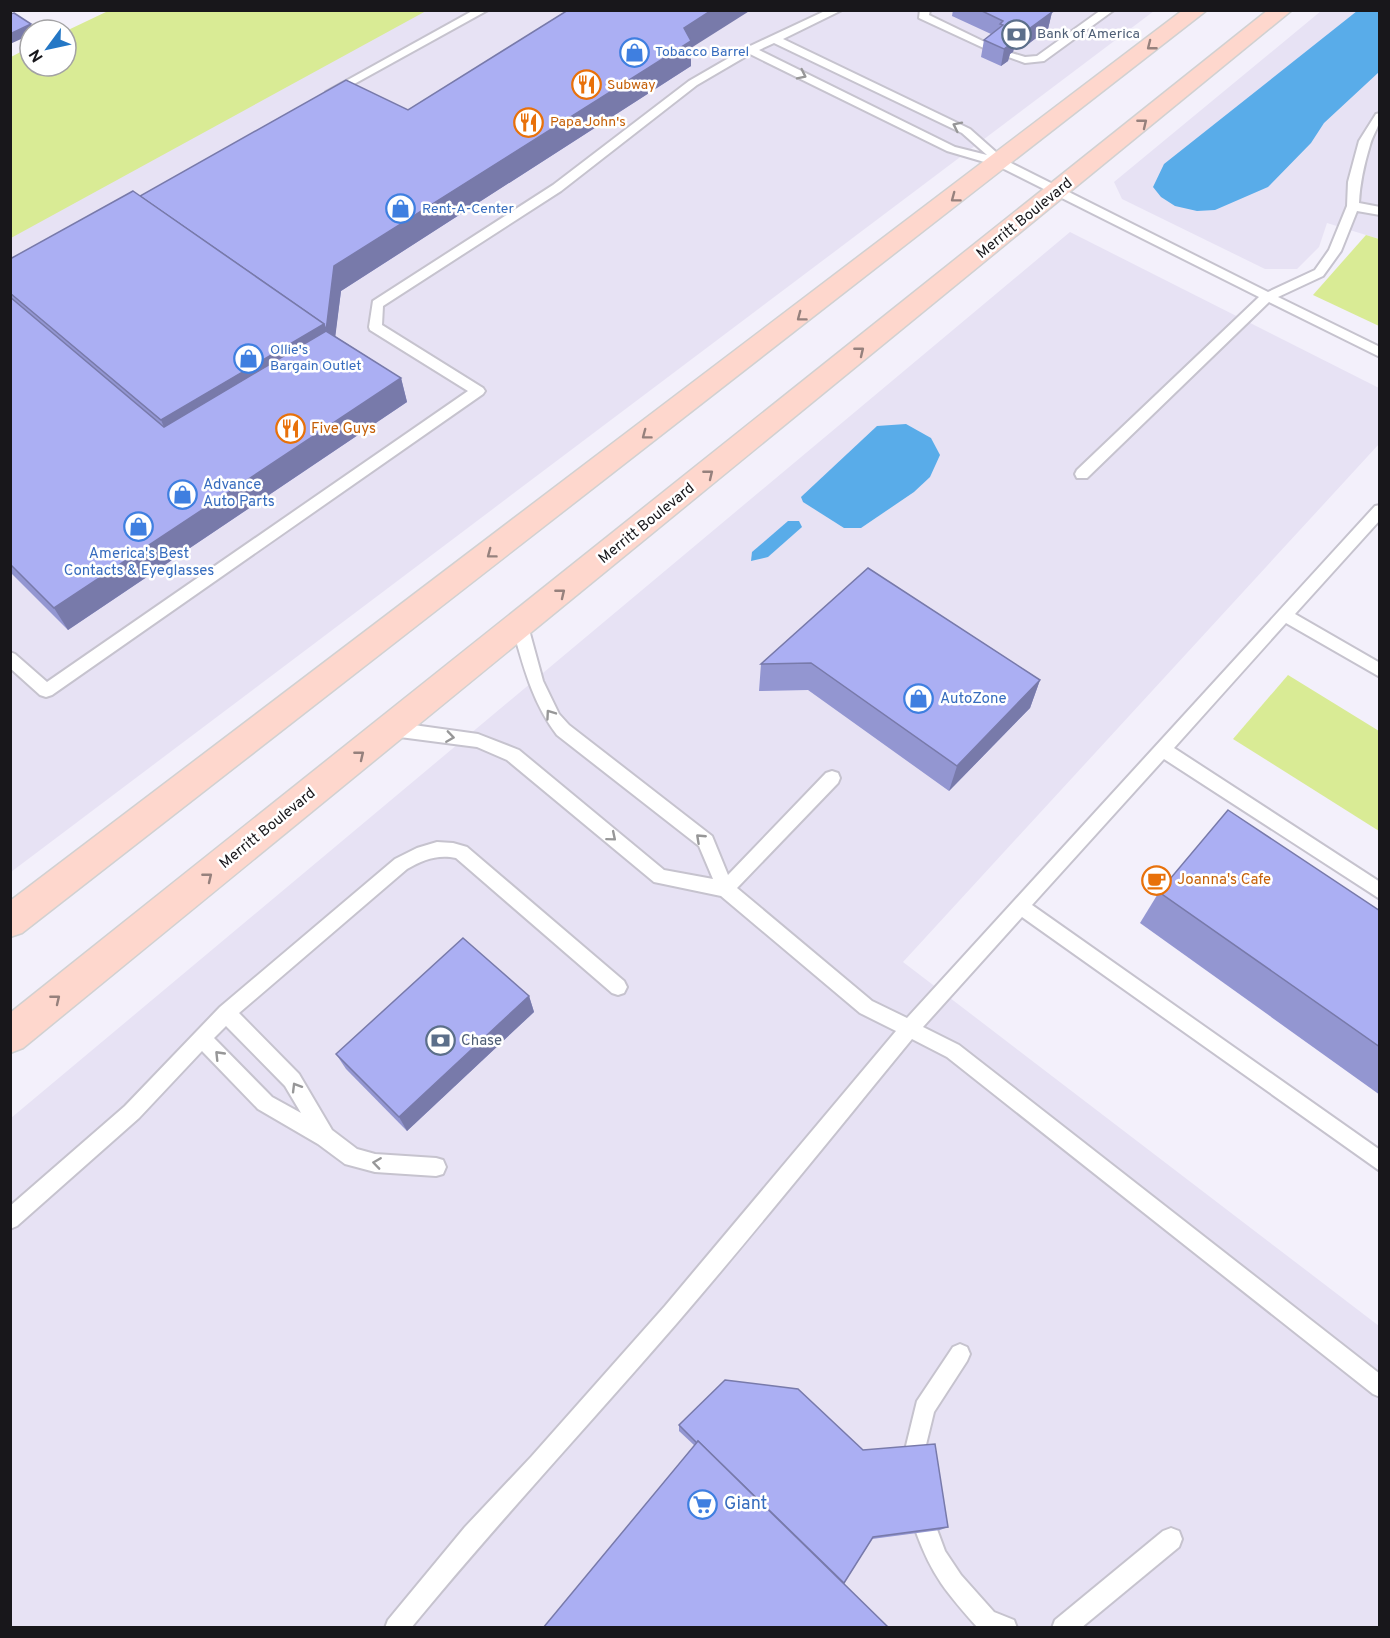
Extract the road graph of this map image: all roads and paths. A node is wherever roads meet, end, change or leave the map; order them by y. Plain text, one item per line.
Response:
1 (483, 10) edge
2 (837, 10) edge
3 (925, 10) edge
4 (1109, 10) edge
5 (1282, 10) edge
6 (1191, 12) edge
7 (774, 39) junction
8 (992, 48) edge
9 (750, 50) junction
10 (1008, 55) edge
11 (323, 97) edge
12 (1380, 116) edge
13 (1002, 163) junction
14 (1058, 192) junction
15 (1353, 206) junction
16 (1380, 211) edge
17 (1267, 297) junction
18 (1380, 353) edge
19 (1082, 474) dead end
20 (1380, 510) edge
21 (1285, 615) junction
22 (520, 626) junction
23 (10, 658) edge
24 (1380, 670) edge
25 (392, 729) junction
26 (1163, 750) junction
27 (831, 778) dead end
28 (725, 889) junction
29 (1380, 892) edge
30 (1021, 907) junction
31 (10, 922) edge
32 (618, 987) dead end
33 (226, 1013) junction
34 (910, 1028) junction
35 (10, 1036) edge
36 (201, 1037) junction
37 (325, 1137) junction
38 (1380, 1162) edge
39 (436, 1167) dead end
40 (10, 1219) edge
41 (960, 1354) dead end
42 (1380, 1387) edge
43 (916, 1450) edge
44 (927, 1532) edge
45 (1172, 1539) dead end
46 (396, 1628) edge
47 (1006, 1628) edge
48 (1063, 1628) edge

1 - 11 lane
2 - 7 lane
3 - 8 lane
4 - 10 lane
14 -> 5 main road, Merritt Boulevard
6 -> 13 main road
7 - 9 lane
13 -> 7 lane
9 -> 13 lane
9 - 23 lane
12 - 15 lane
13 - 14 lane
13 -> 31 main road
14 - 17 lane
22 -> 14 main road, Merritt Boulevard
15 - 16 lane
15 - 17 lane
17 - 18 lane
17 - 19 lane
20 - 21 lane
21 - 24 lane
21 - 26 lane
22 - 25 main road, Merritt Boulevard
28 -> 22 lane
25 -> 28 lane
35 -> 25 main road, Merritt Boulevard
26 - 29 lane
26 - 30 lane
27 - 28 lane
28 - 34 lane
30 - 34 lane
30 - 38 lane
32 - 33 lane
33 - 36 lane
37 -> 33 lane
34 - 42 lane
34 - 46 lane
37 -> 36 lane
36 - 40 lane
39 -> 37 lane
41 - 43 lane
44 - 47 lane
45 - 48 lane

